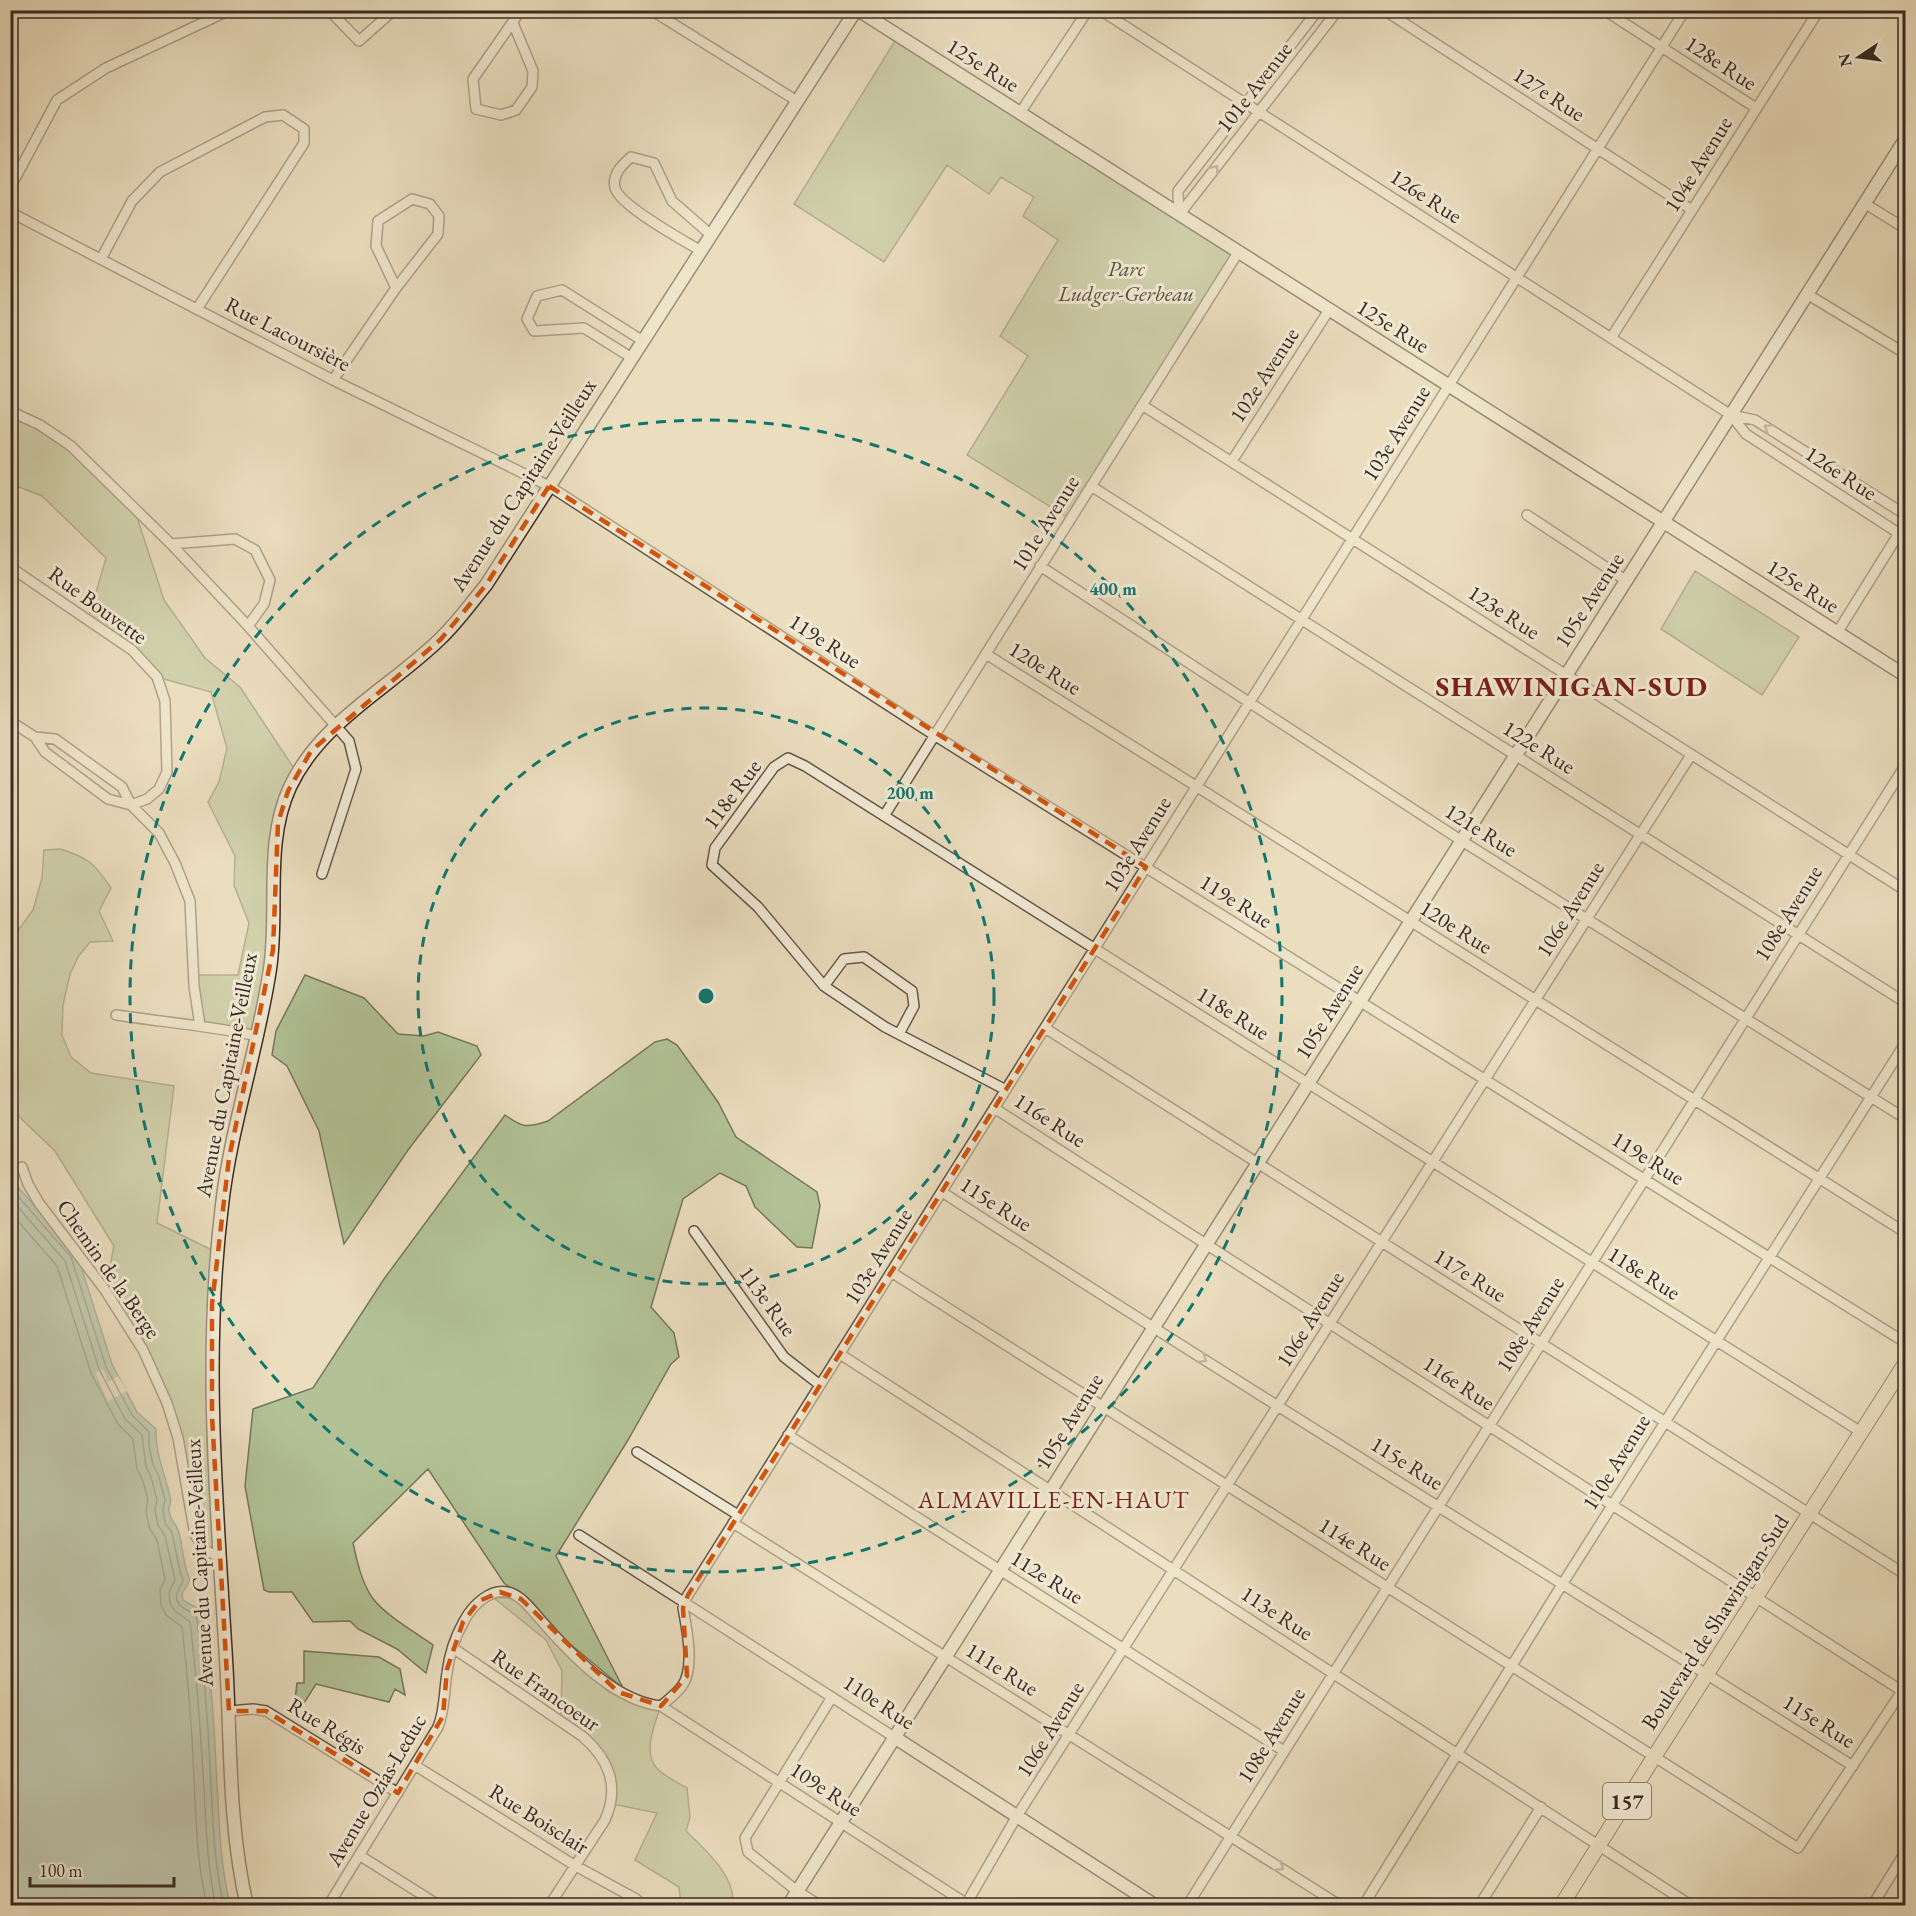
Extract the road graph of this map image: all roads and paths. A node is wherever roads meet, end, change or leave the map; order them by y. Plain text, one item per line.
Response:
1 (230, 10) edge
2 (328, 10) edge
3 (394, 10) edge
4 (521, 10) edge
5 (651, 10) edge
6 (857, 10) edge
7 (1088, 10) edge
8 (1100, 10) edge
9 (1317, 10) edge
10 (1338, 10) edge
11 (1384, 10) edge
12 (1604, 10) edge
13 (1685, 10) edge
14 (1819, 10) edge
15 (513, 23) junction
16 (1662, 48) junction
17 (797, 101) junction
18 (1245, 103) junction
19 (1756, 108) junction
20 (1259, 112) junction
21 (1020, 113) junction
22 (1905, 138) edge
23 (1598, 149) junction
24 (10, 189) edge
25 (1864, 203) junction
26 (1692, 210) junction
27 (10, 212) edge
28 (1179, 215) junction
29 (1905, 229) edge
30 (711, 235) junction
31 (700, 251) junction
32 (1239, 251) junction
33 (101, 259) junction
34 (1517, 278) junction
35 (396, 288) junction
36 (1807, 294) junction
37 (197, 309) junction
38 (1329, 310) junction
39 (1611, 338) junction
40 (643, 341) junction
41 (1905, 354) edge
42 (632, 358) junction
43 (333, 380) junction
44 (1449, 386) junction
45 (1142, 405) junction
46 (10, 411) edge
47 (1731, 415) junction
48 (1794, 444) junction
49 (1785, 460) junction
50 (1232, 461) junction
51 (549, 486) junction
52 (1091, 486) junction
53 (1527, 515) dead end
54 (1905, 516) edge
55 (1905, 522) edge
56 (1664, 523) junction
57 (1902, 536) edge
58 (1353, 538) junction
59 (171, 544) junction
60 (1040, 566) junction
61 (10, 567) edge
62 (1627, 580) junction
63 (1302, 620) junction
64 (248, 626) junction
65 (1837, 633) junction
66 (986, 654) junction
67 (1566, 676) junction
68 (1905, 676) edge
69 (1250, 703) junction
70 (10, 721) edge
71 (336, 726) junction
72 (934, 735) junction
73 (35, 737) junction
74 (1516, 755) junction
75 (1691, 755) junction
76 (1905, 764) edge
77 (1903, 774) edge
78 (1197, 787) junction
79 (131, 805) junction
80 (884, 816) junction
81 (1641, 834) junction
82 (1462, 841) junction
83 (1848, 855) junction
84 (711, 865) joint
85 (1146, 867) junction
86 (322, 874) dead end
87 (1905, 891) edge
88 (1587, 919) junction
89 (1411, 921) junction
90 (1798, 934) junction
91 (1095, 949) junction
92 (824, 986) junction
93 (1536, 1000) junction
94 (1360, 1001) junction
95 (1905, 1003) edge
96 (116, 1015) dead end
97 (1745, 1018) junction
98 (200, 1026) junction
99 (1045, 1028) junction
100 (899, 1034) junction
101 (258, 1036) junction
102 (1905, 1042) edge
103 (1485, 1080) junction
104 (1308, 1083) junction
105 (1006, 1090) junction
106 (1871, 1097) junction
107 (1694, 1100) junction
108 (994, 1108) junction
109 (1905, 1119) edge
110 (1432, 1162) junction
111 (1258, 1163) junction
112 (22, 1167) dead end
113 (1819, 1178) junction
114 (1644, 1179) junction
115 (942, 1191) junction
116 (694, 1231) dead end
117 (1905, 1233) edge
118 (1382, 1242) junction
119 (1207, 1244) junction
120 (1770, 1258) junction
121 (1592, 1262) junction
122 (891, 1272) junction
123 (1330, 1323) junction
124 (1153, 1328) junction
125 (1716, 1341) junction
126 (1541, 1343) junction
127 (1905, 1343) edge
128 (840, 1353) junction
129 (1905, 1362) edge
130 (820, 1385) junction
131 (1279, 1405) junction
132 (1103, 1406) junction
133 (1665, 1422) junction
134 (1489, 1425) junction
135 (1861, 1432) junction
136 (788, 1435) junction
137 (638, 1452) dead end
138 (1227, 1485) junction
139 (1050, 1490) junction
140 (1439, 1505) junction
141 (1613, 1505) junction
142 (1809, 1513) junction
143 (736, 1519) junction
144 (579, 1535) dead end
145 (220, 1558) junction
146 (1000, 1570) junction
147 (1174, 1570) junction
148 (1905, 1575) edge
149 (1563, 1583) junction
150 (1387, 1587) junction
151 (1756, 1597) junction
152 (684, 1602) junction
153 (453, 1648) junction
154 (1124, 1649) junction
155 (945, 1656) junction
156 (1511, 1666) junction
157 (1333, 1673) junction
158 (1707, 1674) junction
159 (832, 1697) junction
160 (661, 1706) junction
161 (229, 1711) junction
162 (1069, 1734) junction
163 (894, 1737) junction
164 (1284, 1750) junction
165 (1458, 1754) junction
166 (1654, 1757) junction
167 (416, 1766) junction
168 (1853, 1766) junction
169 (779, 1782) junction
170 (398, 1793) junction
171 (1541, 1807) junction
172 (1017, 1816) junction
173 (841, 1822) junction
174 (1230, 1836) junction
175 (1600, 1846) junction
176 (1905, 1851) edge
177 (359, 1856) junction
178 (574, 1865) junction
179 (797, 1891) junction
180 (248, 1905) edge
181 (328, 1905) edge
182 (440, 1905) edge
183 (549, 1905) edge
184 (642, 1905) edge
185 (788, 1905) edge
186 (821, 1905) edge
187 (968, 1905) edge
188 (1156, 1905) edge
189 (1187, 1905) edge
190 (1341, 1905) edge
191 (1363, 1905) edge
192 (1479, 1905) edge
193 (1562, 1905) edge
194 (1692, 1905) edge
195 (1872, 1905) edge

1 - 24 street
2 - 3 street
4 - 15 street
5 - 17 street
6 - 17 street, Avenue du Capitaine-Veilleux
6 - 21 street, 125e Rue
7 - 21 street
8 - 18 street, 126e Rue
9 - 18 street, 101e Avenue
10 - 20 street, 101e Avenue
11 - 23 street, 127e Rue
12 - 16 street, 128e Rue
13 - 16 street, 103e Avenue
14 - 19 street, 104e Avenue
15 - 15 street
16 - 19 street, 128e Rue
16 - 23 street, 103e Avenue
17 - 30 street, Avenue du Capitaine-Veilleux
18 - 20 street, 126e Rue
18 - 28 street, 101e Avenue
19 - 26 street, 104e Avenue
28 -> 20 street, 101e Avenue
20 - 34 street, 126e Rue
21 - 28 street, 125e Rue
22 - 25 street, 105e Avenue
23 - 26 street, 127e Rue
23 - 34 street, 103e Avenue
25 - 29 street
25 - 36 street, 105e Avenue
26 - 39 street, 104e Avenue
27 - 33 street, Rue Lacoursière
28 - 32 street, 125e Rue
30 - 31 street, Avenue du Capitaine-Veilleux
30 - 31 street
31 - 40 street, Avenue du Capitaine-Veilleux
32 - 38 street, 125e Rue
32 - 45 street, 101e Avenue
33 - 37 street, Rue Lacoursière
33 - 37 street
34 - 39 street, 126e Rue
34 - 44 street, 103e Avenue
35 - 35 street
35 - 43 street
36 - 41 street
36 - 47 street, 105e Avenue
37 - 43 street, Rue Lacoursière
38 - 44 street, 125e Rue
38 - 50 street, 102e Avenue
39 - 47 street, 126e Rue
40 - 42 street, Avenue du Capitaine-Veilleux
40 - 42 street
42 - 51 street, Avenue du Capitaine-Veilleux
43 - 51 street, Rue Lacoursière
44 - 56 street, 125e Rue
44 - 58 street, 103e Avenue
45 - 50 street, 123e Rue
45 - 52 street, 101e Avenue
46 - 59 street
48 -> 47 street, 126e Rue
47 - 49 street, 126e Rue
47 - 56 street, 105e Avenue
48 - 49 street, 126e Rue
48 - 54 street, 126e Rue
49 - 57 street, 126e Rue
50 - 58 street, 123e Rue
51 - 71 street, Avenue du Capitaine-Veilleux
51 - 72 street, 119e Rue
52 - 60 street, 101e Avenue
52 - 63 street, 122e Rue
53 - 62 street
55 - 57 street
56 - 62 street, 105e Avenue
56 - 65 street, 125e Rue
57 - 65 street
58 - 63 street, 103e Avenue
58 - 67 street, 123e Rue
59 - 64 street
59 - 64 street
60 - 66 street, 101e Avenue
60 - 69 street, 121e Rue
61 - 79 street, Rue Bouvette
62 - 67 street, 105e Avenue
63 - 69 street, 103e Avenue
63 - 74 street, 122e Rue
64 - 71 street
65 - 68 street, 125e Rue
66 - 72 street, 101e Avenue
66 - 78 street, 120e Rue
67 - 74 street, 105e Avenue
67 - 75 street, 123e Rue
69 - 78 street, 103e Avenue
69 - 82 street, 121e Rue
70 - 73 street
71 - 86 street
71 - 101 street, Avenue du Capitaine-Veilleux
72 - 80 street, 101e Avenue
72 - 85 street, 119e Rue
73 - 79 street
73 - 79 street
74 - 81 street, 122e Rue
74 - 82 street, 105e Avenue
75 - 81 street, 106e Avenue
75 - 83 street, 123e Rue
76 - 77 street, 108e Avenue
77 - 83 street, 108e Avenue
78 - 85 street, 103e Avenue
78 - 89 street, 120e Rue
79 - 98 street
80 - 84 street, 118e Rue
80 - 91 street, 118e Rue
81 - 88 street, 106e Avenue
81 - 90 street, 122e Rue
82 - 88 street, 121e Rue
82 - 89 street, 105e Avenue
83 - 87 street, 123e Rue
83 - 90 street, 108e Avenue
84 - 92 street, 116e Rue
85 - 91 street, 103e Avenue
85 - 94 street, 119e Rue
88 - 93 street, 106e Avenue
88 - 97 street, 121e Rue
89 - 93 street, 120e Rue
89 - 94 street, 105e Avenue
90 - 95 street, 122e Rue
90 - 97 street, 108e Avenue
91 - 99 street, 103e Avenue
91 - 104 street, 118e Rue
92 - 100 street, 116e Rue
92 - 100 street
93 - 103 street, 106e Avenue
93 - 107 street, 120e Rue
94 - 103 street, 119e Rue
94 - 104 street, 105e Avenue
96 - 98 street
97 - 106 street, 121e Rue
97 - 107 street, 108e Avenue
98 - 101 street
99 - 105 street, 103e Avenue
99 - 111 street, 117e Rue
100 - 105 street, 116e Rue
101 - 145 street, Avenue du Capitaine-Veilleux
102 - 106 street, 110e Avenue
103 - 110 street, 106e Avenue
103 - 114 street, 119e Rue
104 - 110 street, 118e Rue
104 - 111 street, 105e Avenue
105 - 108 street, 103e Avenue
106 - 109 street, 121e Rue
106 - 113 street, 110e Avenue
107 - 113 street, 120e Rue
107 - 114 street, 108e Avenue
108 - 115 street, 103e Avenue
108 - 119 street, 116e Rue
110 - 118 street, 106e Avenue
110 - 121 street, 118e Rue
111 - 118 street, 117e Rue
111 - 119 street, 105e Avenue
112 - 145 street, Chemin de la Berge
113 - 117 street, 120e Rue
113 - 120 street, 110e Avenue
114 - 120 street, 119e Rue
114 - 121 street, 108e Avenue
115 - 122 street, 103e Avenue
115 - 124 street, 115e Rue
116 - 130 street, 113e Rue
118 - 123 street, 106e Avenue
118 - 126 street, 117e Rue
119 - 123 street, 116e Rue
119 - 124 street, 105e Avenue
120 - 125 street, 110e Avenue
120 - 127 street, 119e Rue
121 - 125 street, 118e Rue
121 - 126 street, 108e Avenue
122 - 128 street, 103e Avenue
122 - 132 street, 114e Rue
123 - 131 street, 106e Avenue
123 - 134 street, 116e Rue
124 -> 131 street, 115e Rue
124 - 132 street, 105e Avenue
125 - 133 street, 110e Avenue
125 - 135 street, 118e Rue
126 - 133 street, 117e Rue
126 - 134 street, 108e Avenue
128 - 130 street, 103e Avenue
128 - 139 street, 113e Rue
129 - 135 main road, Boulevard de Shawinigan-Sud / 157
130 - 136 street, 103e Avenue
131 - 138 street, 106e Avenue
131 - 140 street, 115e Rue
132 - 138 street, 114e Rue
132 - 139 street, 105e Avenue
133 - 141 street, 110e Avenue
133 - 142 street, 117e Rue
134 - 140 street, 108e Avenue
134 - 141 street, 116e Rue
135 - 142 main road, Boulevard de Shawinigan-Sud / 157
136 - 143 street, 103e Avenue
136 - 146 street, 112e Rue
137 - 143 street, 111e Rue
138 - 147 street, 106e Avenue
138 - 150 street, 114e Rue
139 - 146 street, 105e Avenue
139 - 147 street, 113e Rue
140 - 149 street, 115e Rue
140 - 150 street, 108e Avenue
141 - 149 street, 110e Avenue
141 - 151 street, 116e Rue
142 - 148 street, 117e Rue
142 - 151 main road, Boulevard de Shawinigan-Sud / 157
143 - 152 street, 103e Avenue
143 - 155 street, 111e Rue
144 - 152 street, 110e Rue
145 - 161 street, Avenue du Capitaine-Veilleux
146 - 154 street, 112e Rue
146 - 155 street, 105e Avenue
147 - 154 street, 106e Avenue
147 - 157 street, 113e Rue
149 - 156 street, 110e Avenue
149 - 158 street, 115e Rue
150 - 156 street, 114e Rue
150 - 157 street, 108e Avenue
151 - 158 main road, Boulevard de Shawinigan-Sud / 157
151 - 168 street, 116e Rue
152 - 159 street, 110e Rue
152 - 160 street
153 - 160 street, Avenue Ozias-Leduc
153 - 167 street, Avenue Ozias-Leduc
153 - 178 street, Rue Francoeur
154 - 162 street, 106e Avenue
154 - 164 street, 112e Rue
155 - 162 street, 111e Rue
155 - 163 street, 105e Avenue
156 - 165 street, 110e Avenue
156 - 166 street, 114e Rue
157 - 164 street, 108e Avenue
157 - 165 street, 113e Rue
158 - 166 main road, Boulevard de Shawinigan-Sud / 157
158 - 168 street, 115e Rue
159 - 163 street, 110e Rue
159 - 169 street
160 - 169 street, 109e Rue
161 - 170 street, Rue Régis
161 - 180 street, Avenue du Capitaine-Veilleux
162 - 172 street, 106e Avenue
162 - 174 street, 111e Rue
163 - 172 street, 110e Rue
163 - 173 street, 105e Avenue
164 - 174 street, 108e Avenue
165 - 171 street, 113e Rue
165 - 191 street, 110e Avenue
166 - 168 street, 114e Rue
166 - 175 main road, Boulevard de Shawinigan-Sud / 157
167 - 170 street, Avenue Ozias-Leduc
167 - 178 street, Rue Boisclair
169 - 173 street, 109e Rue
169 - 179 street
170 - 177 street, Avenue Ozias-Leduc
171 - 175 street, 113e Rue
171 - 192 street
172 - 187 street, 106e Avenue
172 - 188 street, 110e Rue
173 - 179 street, 105e Avenue
173 - 187 street, 109e Rue
174 - 189 street, 108e Avenue
174 -> 190 street, 111e Rue
175 - 193 main road, Boulevard de Shawinigan-Sud / 157
175 - 194 street, 113e Rue
176 - 195 street
177 - 181 street, Avenue Ozias-Leduc
177 - 182 street
178 - 183 street
178 - 184 street, Rue Boisclair
179 - 185 street, 105e Avenue
179 - 186 street

